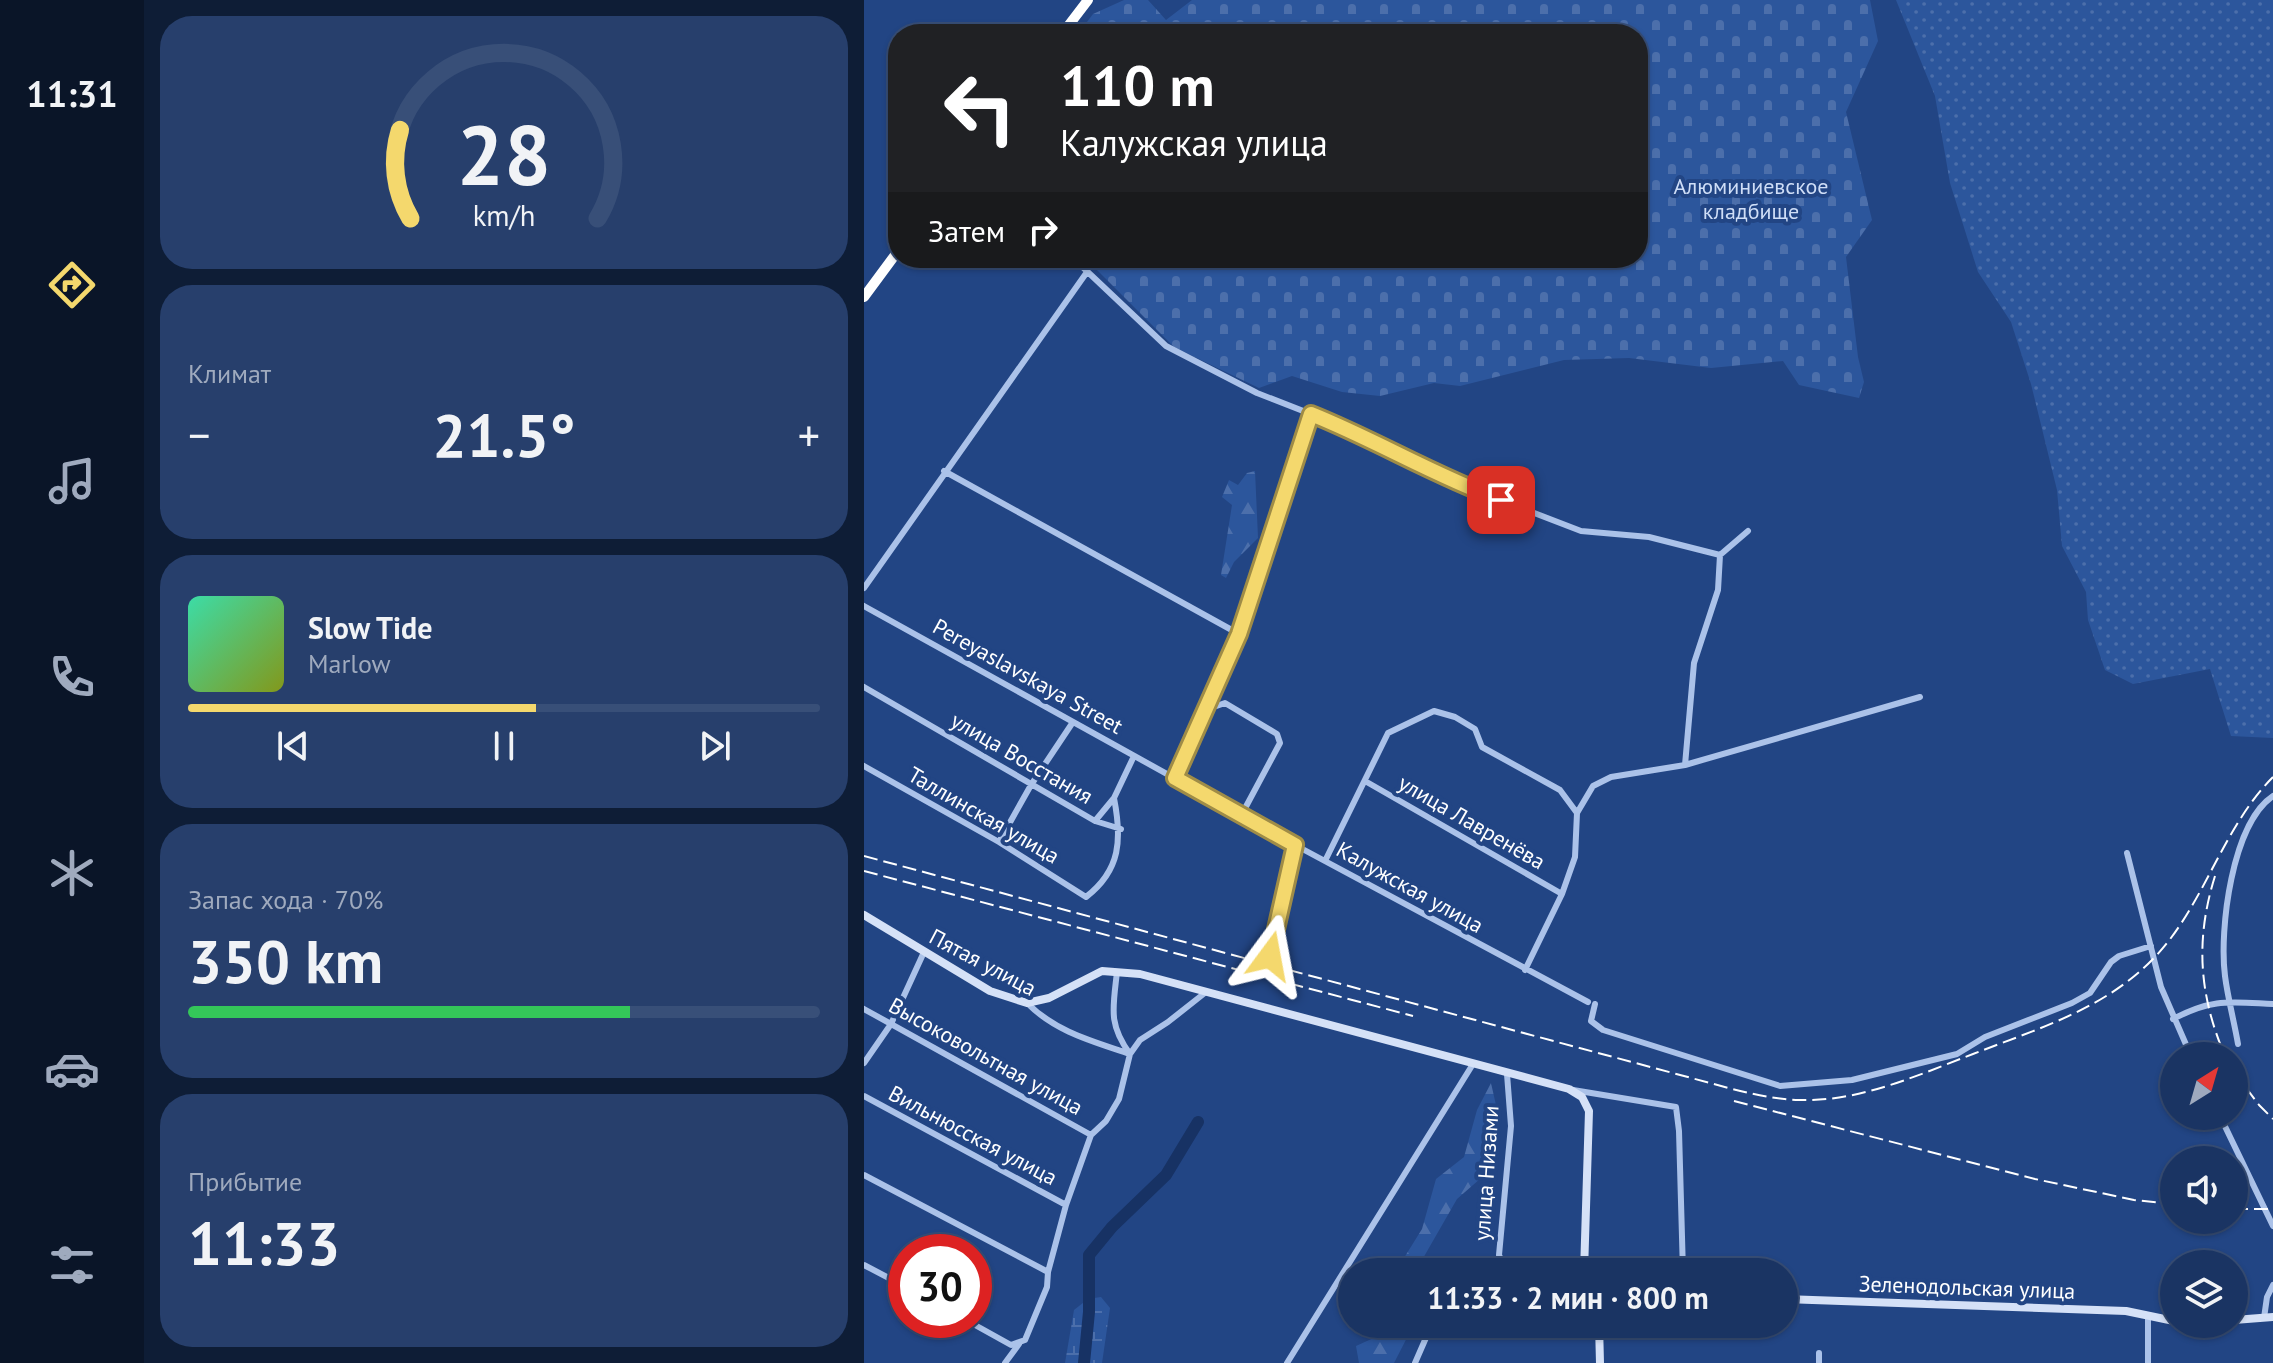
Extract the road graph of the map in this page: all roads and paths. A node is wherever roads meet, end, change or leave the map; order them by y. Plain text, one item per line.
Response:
1 (1088, 0) edge
2 (1070, 24) edge
3 (888, 265) edge
4 (1083, 268) edge
5 (1087, 272) junction
6 (864, 297) edge
7 (1311, 414) junction
8 (944, 471) junction
9 (1748, 531) dead end
10 (1720, 555) junction
11 (864, 588) edge
12 (864, 606) edge
13 (1239, 634) junction
14 (864, 687) edge
15 (1920, 697) dead end
16 (1205, 710) junction
17 (1073, 722) junction
18 (1134, 756) junction
19 (1685, 765) junction
20 (864, 766) edge
21 (1175, 778) junction
22 (1365, 781) junction
23 (1031, 785) junction
24 (2273, 796) edge
25 (1114, 798) junction
26 (1577, 813) junction
27 (1242, 814) junction
28 (1095, 821) junction
29 (1121, 829) junction
30 (999, 842) junction
31 (1295, 845) junction
32 (2127, 853) dead end
33 (1325, 861) junction
34 (1562, 894) junction
35 (864, 915) edge
36 (2151, 946) junction
37 (924, 952) junction
38 (1270, 956) dead end
39 (1525, 970) junction
40 (1117, 972) junction
41 (1207, 991) junction
42 (2230, 1001) junction
43 (1027, 1003) junction
44 (2273, 1004) edge
45 (864, 1009) edge
46 (2173, 1019) junction
47 (891, 1024) junction
48 (2184, 1042) edge
49 (2238, 1042) edge
50 (1130, 1054) junction
51 (864, 1063) edge
52 (1473, 1064) junction
53 (1507, 1074) junction
54 (1569, 1089) junction
55 (864, 1096) edge
56 (2227, 1130) edge
57 (1091, 1135) junction
58 (864, 1175) edge
59 (1066, 1205) junction
60 (2273, 1226) edge
61 (1500, 1258) edge
62 (1584, 1258) edge
63 (1683, 1258) edge
64 (864, 1265) edge
65 (1048, 1272) junction
66 (888, 1278) edge
67 (2273, 1285) edge
68 (1798, 1299) edge
69 (2148, 1317) junction
70 (2269, 1318) edge
71 (2160, 1319) edge
72 (2248, 1319) edge
73 (992, 1333) edge
74 (1426, 1338) edge
75 (1599, 1338) edge
76 (1015, 1344) junction
77 (1819, 1353) dead end
78 (1005, 1363) edge
79 (1287, 1363) edge
80 (1415, 1363) edge
81 (1600, 1363) edge
82 (1819, 1363) edge
83 (2148, 1363) edge

1 - 2 highway
3 - 6 highway
4 - 5 street
5 - 7 street
5 - 8 street
7 - 10 street
7 - 13 street
8 - 11 street
8 - 13 street
9 - 10 street
10 - 19 street
12 - 17 street, Pereyaslavskaya Street
13 - 16 street
14 - 23 street, улица Восстания
15 - 19 street
16 - 21 street
16 - 27 street
17 - 18 street, Pereyaslavskaya Street
17 - 23 street
18 - 21 street, Pereyaslavskaya Street
18 - 25 street, улица Восстания
19 - 26 street
20 - 30 street, Таллинская улица
21 - 27 street, Калужская улица
22 - 26 street
22 - 33 street
22 - 34 street, улица Лавренёва
23 - 28 street, улица Восстания
23 - 30 street
24 - 42 street
25 - 28 street, улица Восстания
25 - 29 street
26 - 34 street
27 - 31 street, Калужская улица
28 - 29 street
29 - 30 street, Таллинская улица
31 - 33 street, Калужская улица
31 - 38 street
32 - 36 street
33 - 39 street, Калужская улица
34 - 39 street
35 - 37 street, Пятая улица
36 - 39 street, Калужская улица
36 - 46 street
37 - 43 street, Пятая улица
37 - 47 street
40 - 41 street
40 - 43 street
40 - 50 street
41 - 50 street
41 - 52 street
42 - 44 street
42 - 46 street
42 - 49 street
43 - 50 street, Пятая улица
45 - 47 street, Высоковольтная улица
46 - 48 street
47 - 51 street
47 - 57 street, Высоковольтная улица
50 - 57 street
52 - 53 street
52 - 79 street
53 - 54 street
53 - 61 street, улица Низами
54 - 62 street
54 - 63 street
55 - 59 street, Вильнюсская улица
56 - 60 street
57 - 59 street
58 - 65 street
59 - 65 street
64 - 66 street
65 - 76 street
67 - 70 street
68 - 69 street, Зеленодольская улица
69 - 71 street, Зеленодольская улица
69 - 83 street
70 - 72 street
73 - 76 street
74 - 80 street
75 - 81 street
76 - 78 street
77 - 82 street

